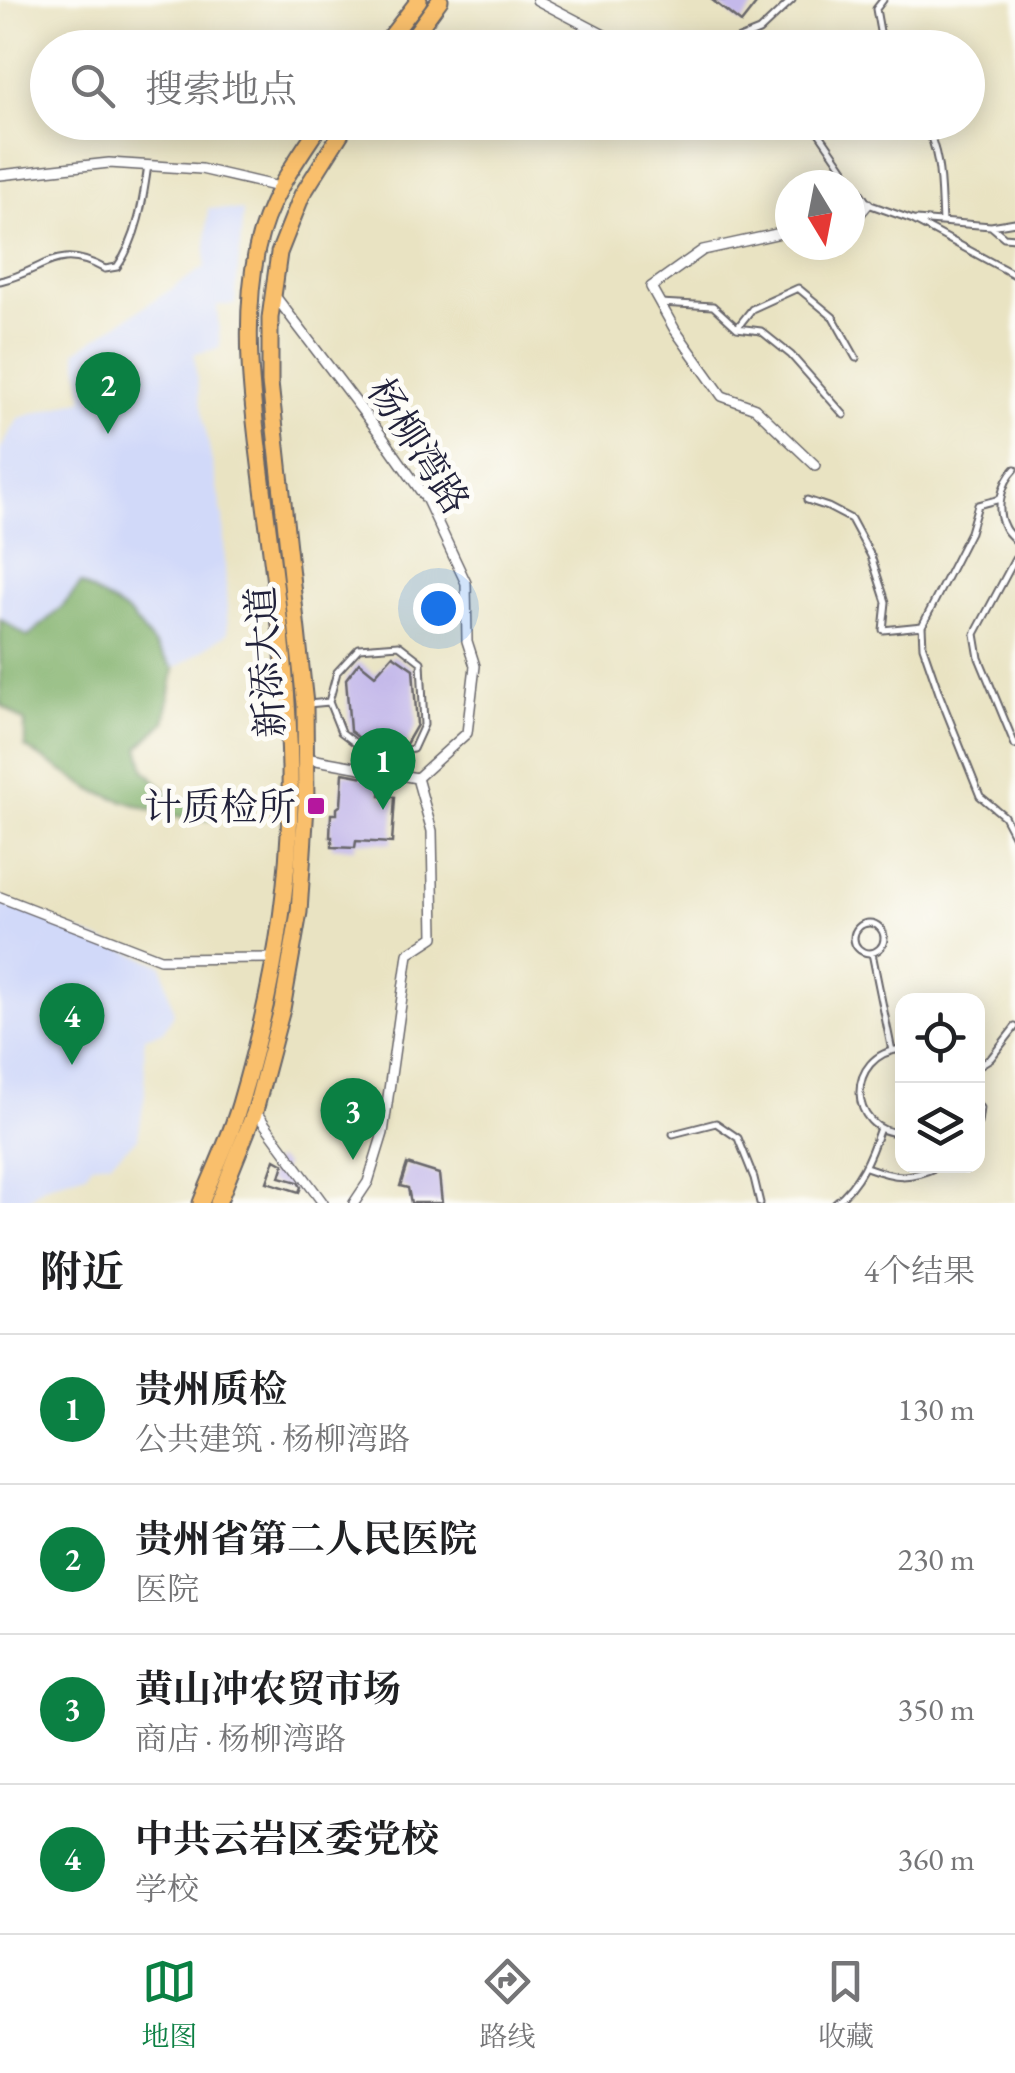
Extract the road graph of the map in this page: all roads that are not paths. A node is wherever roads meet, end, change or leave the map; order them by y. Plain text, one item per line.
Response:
1 (419, 0) edge
2 (440, 0) edge
3 (537, 0) edge
4 (792, 0) edge
5 (883, 0) edge
6 (396, 30) edge
7 (418, 30) edge
8 (594, 30) edge
9 (760, 30) edge
10 (880, 30) edge
11 (310, 140) edge
12 (337, 140) edge
13 (824, 140) edge
14 (934, 140) edge
15 (148, 165) junction
16 (0, 175) edge
17 (279, 187) junction
18 (868, 204) junction
19 (865, 208) edge
20 (913, 220) junction
21 (942, 222) junction
22 (1015, 222) edge
23 (991, 226) junction
24 (775, 234) edge
25 (1015, 238) edge
26 (1015, 275) edge
27 (0, 281) edge
28 (273, 294) junction
29 (660, 303) junction
30 (738, 328) junction
31 (856, 358) dead end
32 (844, 415) dead end
33 (816, 465) dead end
34 (1015, 469) edge
35 (807, 500) dead end
36 (1000, 500) junction
37 (1015, 540) edge
38 (1015, 559) edge
39 (922, 626) junction
40 (329, 702) junction
41 (305, 704) junction
42 (1015, 745) edge
43 (305, 758) junction
44 (417, 778) junction
45 (1015, 838) edge
46 (0, 896) edge
47 (872, 953) junction
48 (273, 958) junction
49 (1015, 1027) edge
50 (892, 1050) junction
51 (895, 1050) edge
52 (985, 1062) edge
53 (247, 1109) junction
54 (880, 1128) junction
55 (895, 1133) edge
56 (673, 1134) dead end
57 (866, 1167) junction
58 (924, 1173) edge
59 (202, 1203) edge
60 (218, 1203) edge
61 (323, 1203) edge
62 (354, 1203) edge
63 (760, 1203) edge
64 (835, 1203) edge

1 - 6 main road
2 - 7 main road
3 - 8 street
4 - 9 lane
5 - 10 lane
11 - 17 main road, 新添大道
12 - 28 main road, 新添大道
13 - 18 lane
14 - 21 lane
15 - 16 street
15 - 17 street
15 - 27 lane
17 - 48 main road, 新添大道
18 - 19 street
18 - 20 lane
20 - 21 lane
20 - 26 lane
21 - 23 lane
22 - 23 lane
23 - 25 lane
24 - 29 street
28 - 41 main road, 新添大道
28 - 44 street, 杨柳湾路
29 - 30 lane
29 - 33 street
30 - 31 lane
30 - 32 lane
34 - 36 lane
35 - 39 lane
36 - 37 lane
36 - 39 lane
38 - 42 lane
39 - 45 lane
40 - 40 lane
40 - 41 lane
41 - 43 main road, 新添大道
43 - 44 street
43 - 53 main road, 新添大道
44 - 62 street
46 - 48 street
47 - 47 lane
47 - 50 lane
48 - 53 main road, 新添大道
49 - 52 lane
50 - 51 lane
50 - 54 lane
53 - 59 main road, 新添大道
53 - 60 main road, 新添大道
53 - 61 street
54 - 55 lane
54 - 57 lane
56 - 63 lane
57 - 58 lane
57 - 64 lane

